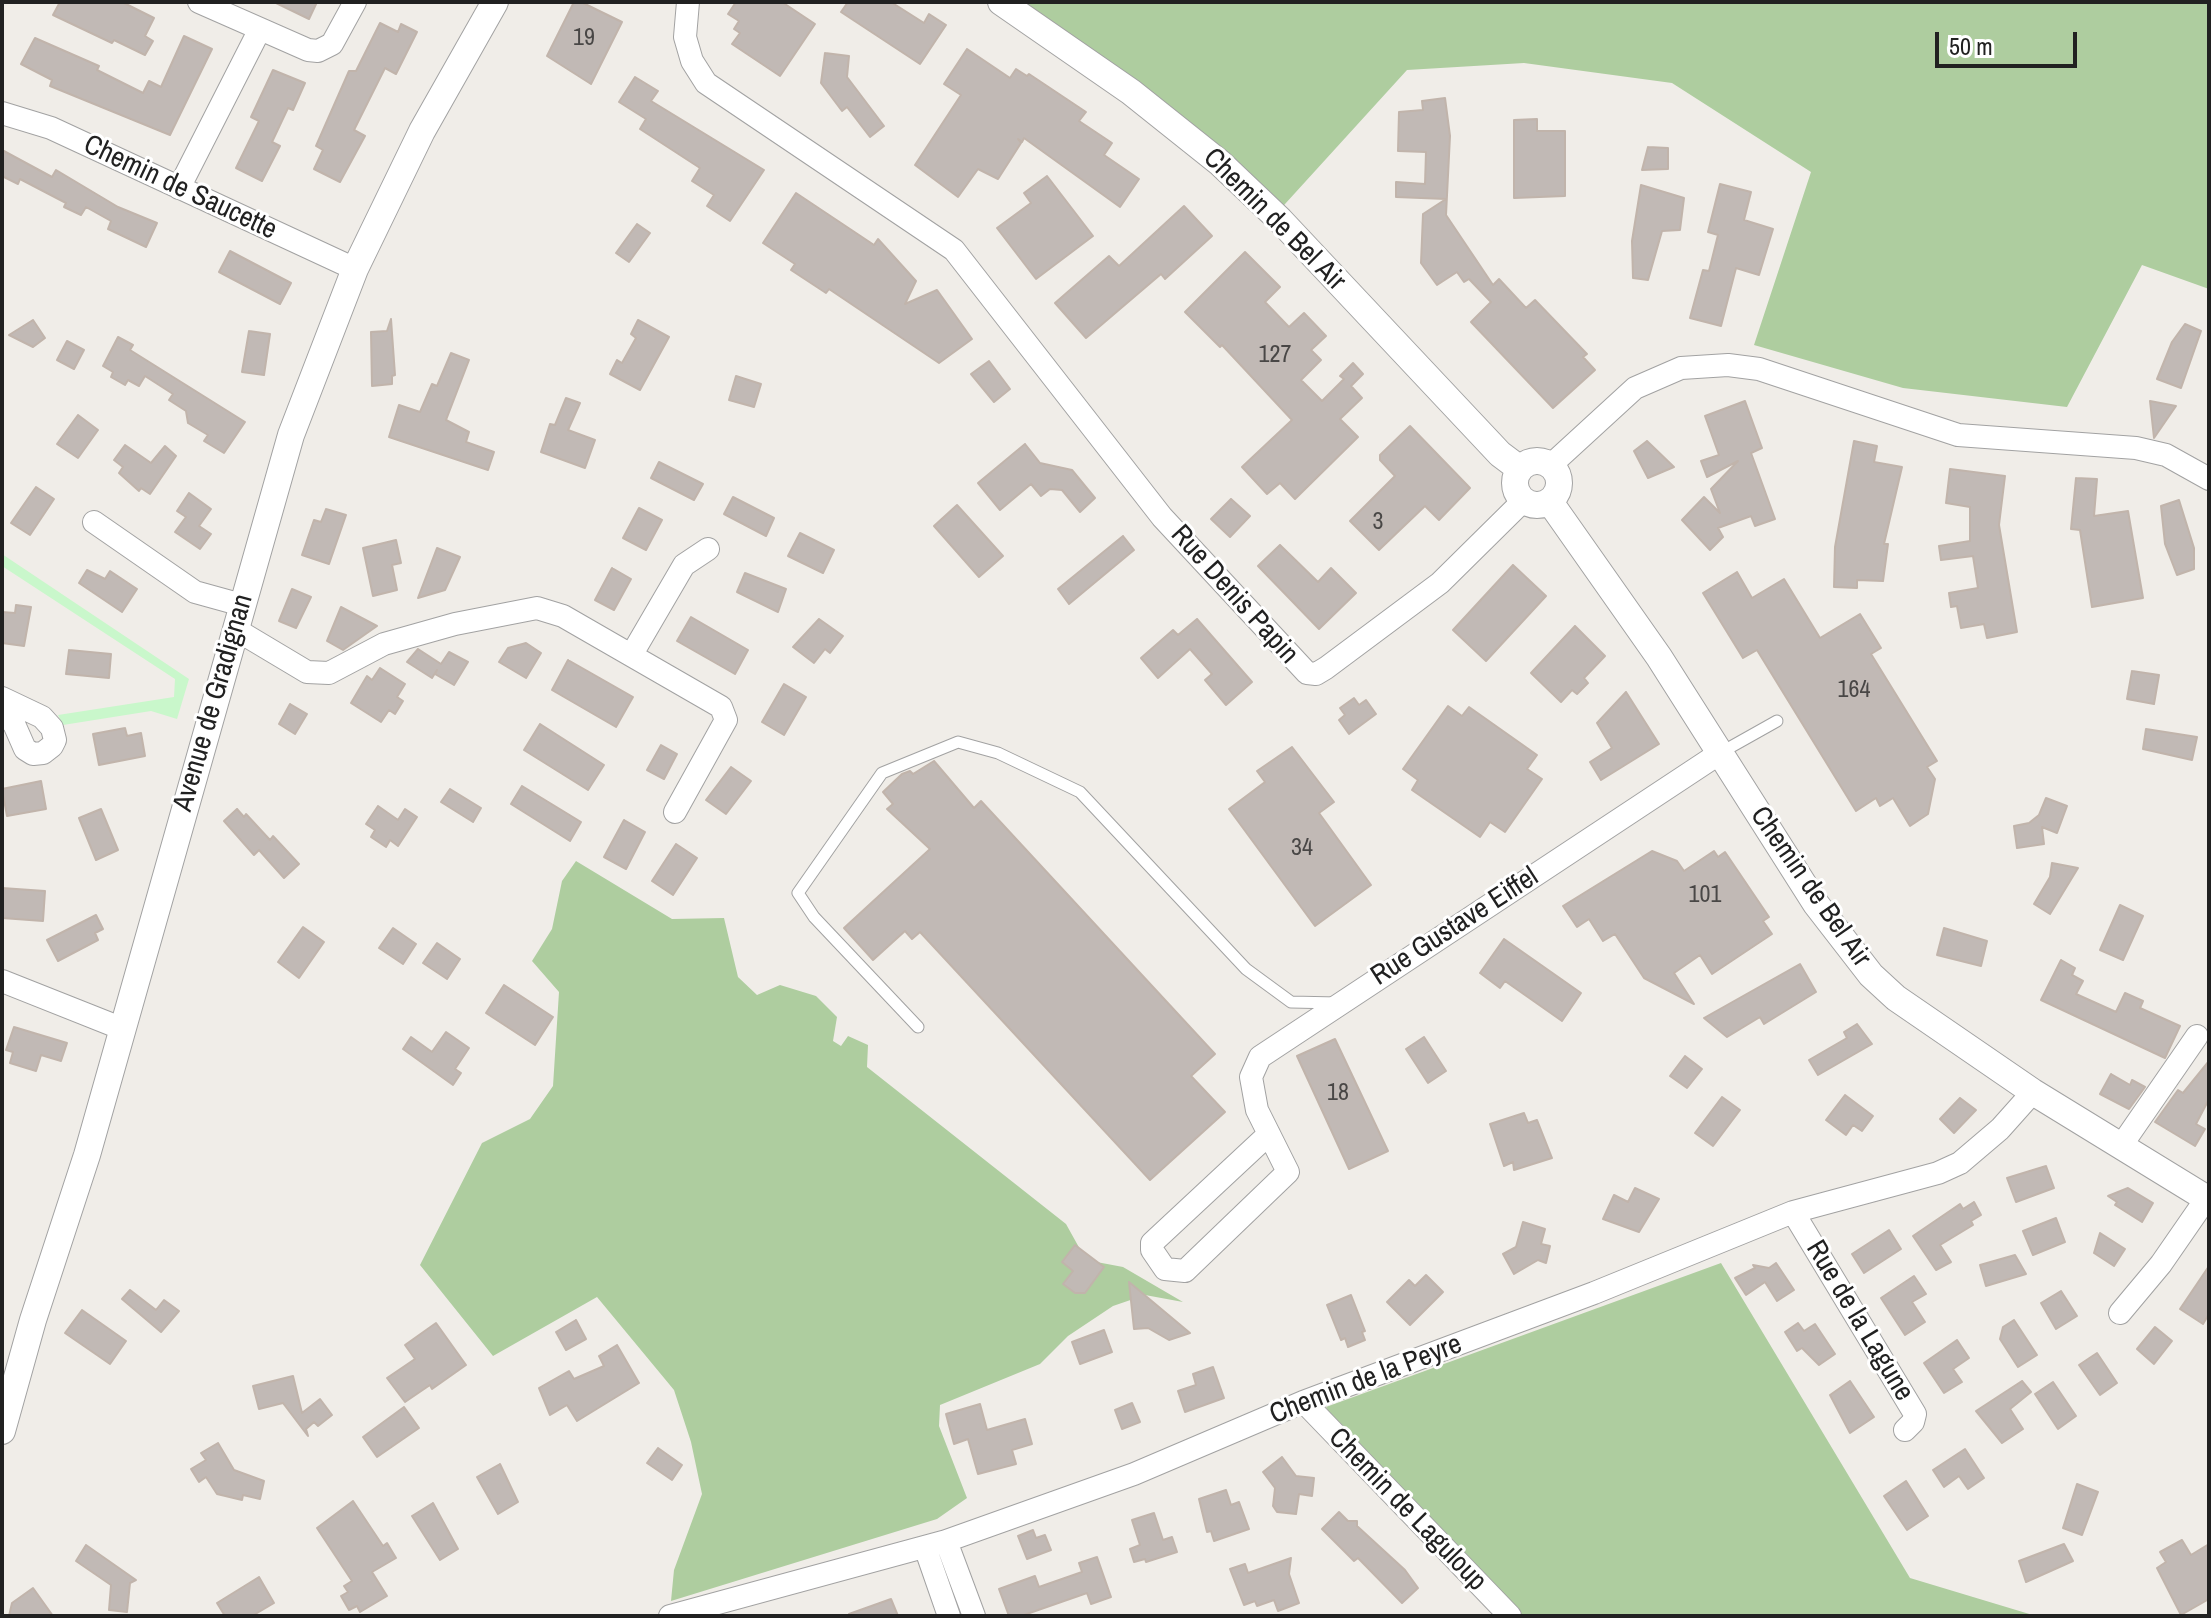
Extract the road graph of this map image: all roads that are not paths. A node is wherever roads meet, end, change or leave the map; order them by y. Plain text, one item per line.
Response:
1 (199, 2) edge
2 (355, 2) edge
3 (495, 2) edge
4 (688, 2) edge
5 (1001, 2) edge
6 (260, 29) junction
7 (2, 113) edge
8 (179, 188) junction
9 (355, 269) junction
10 (1551, 465) junction
11 (1520, 469) junction
12 (2209, 479) edge
13 (1523, 501) junction
14 (1550, 502) junction
15 (94, 522) dead end
16 (708, 549) dead end
17 (238, 617) junction
18 (632, 654) junction
19 (2, 698) edge
20 (2, 712) edge
21 (1777, 721) dead end
22 (1720, 753) junction
23 (675, 812) dead end
24 (2, 981) edge
25 (1338, 1003) junction
26 (918, 1027) dead end
27 (123, 1029) junction
28 (2197, 1036) dead end
29 (2033, 1092) junction
30 (1269, 1134) junction
31 (2121, 1146) junction
32 (2208, 1200) edge
33 (1793, 1212) junction
34 (2120, 1313) dead end
35 (1304, 1402) junction
36 (1905, 1430) dead end
37 (2, 1431) edge
38 (936, 1544) junction
39 (670, 1616) edge
40 (949, 1616) edge
41 (974, 1616) edge
42 (1510, 1616) edge

1 - 6 street
2 - 6 street
3 - 9 street, Avenue de Gradignan
4 - 13 street, Rue Denis Papin
5 - 11 street, Chemin de Bel Air
6 - 8 street
7 - 8 street, Chemin de Saucette
8 - 9 street, Chemin de Saucette
9 - 17 street, Avenue de Gradignan
10 - 11 street
10 - 12 street
10 - 14 street
11 - 13 street
13 - 14 street
14 - 22 street, Chemin de Bel Air
15 - 17 street
16 - 18 street
17 - 18 street
17 - 27 street, Avenue de Gradignan
18 - 23 street
19 - 20 street
21 - 22 lane
22 - 25 street, Rue Gustave Eiffel
22 - 29 street, Chemin de Bel Air
24 - 27 street
25 - 26 lane
25 - 30 street, Rue Gustave Eiffel
27 - 37 street, Avenue de Gradignan
28 - 31 street
29 - 31 street, Chemin de Bel Air
29 - 33 street, Chemin de la Peyre
30 - 30 street, Rue Gustave Eiffel
31 - 32 street, Chemin de Bel Air
32 - 34 street
33 - 35 street, Chemin de la Peyre
33 - 36 street, Rue de la Lagune
35 - 38 street, Chemin de la Peyre
35 - 42 street, Chemin de Laguloup
38 - 39 street, Chemin de la Peyre
38 - 40 street
38 - 41 street

